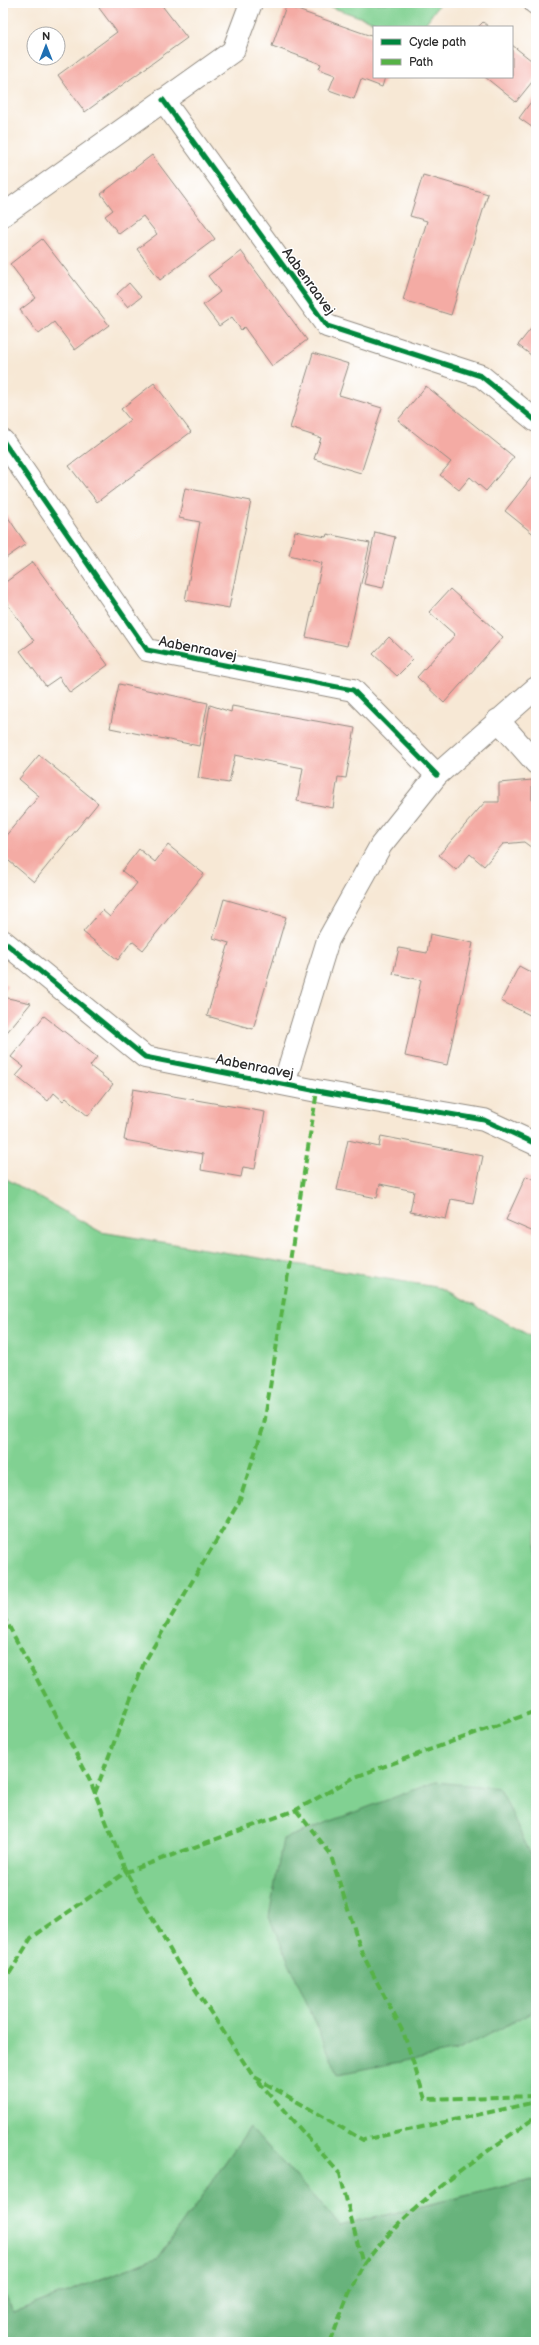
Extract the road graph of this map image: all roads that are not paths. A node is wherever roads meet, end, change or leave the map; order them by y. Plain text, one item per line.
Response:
1 (251, 3) edge
2 (163, 100) junction
3 (3, 215) edge
4 (536, 421) edge
5 (3, 441) edge
6 (536, 688) edge
7 (498, 720) junction
8 (536, 763) edge
9 (437, 775) junction
10 (3, 941) edge
11 (284, 1084) junction
12 (536, 1144) edge

1 - 2 street
2 - 3 street
2 - 4 street, Aabenraavej
5 - 9 street, Aabenraavej
6 - 7 street, Aabenraavej
7 - 8 street
7 - 9 street, Aabenraavej
9 - 11 street, Aabenraavej
10 - 11 street, Aabenraavej
11 - 12 street, Aabenraavej

